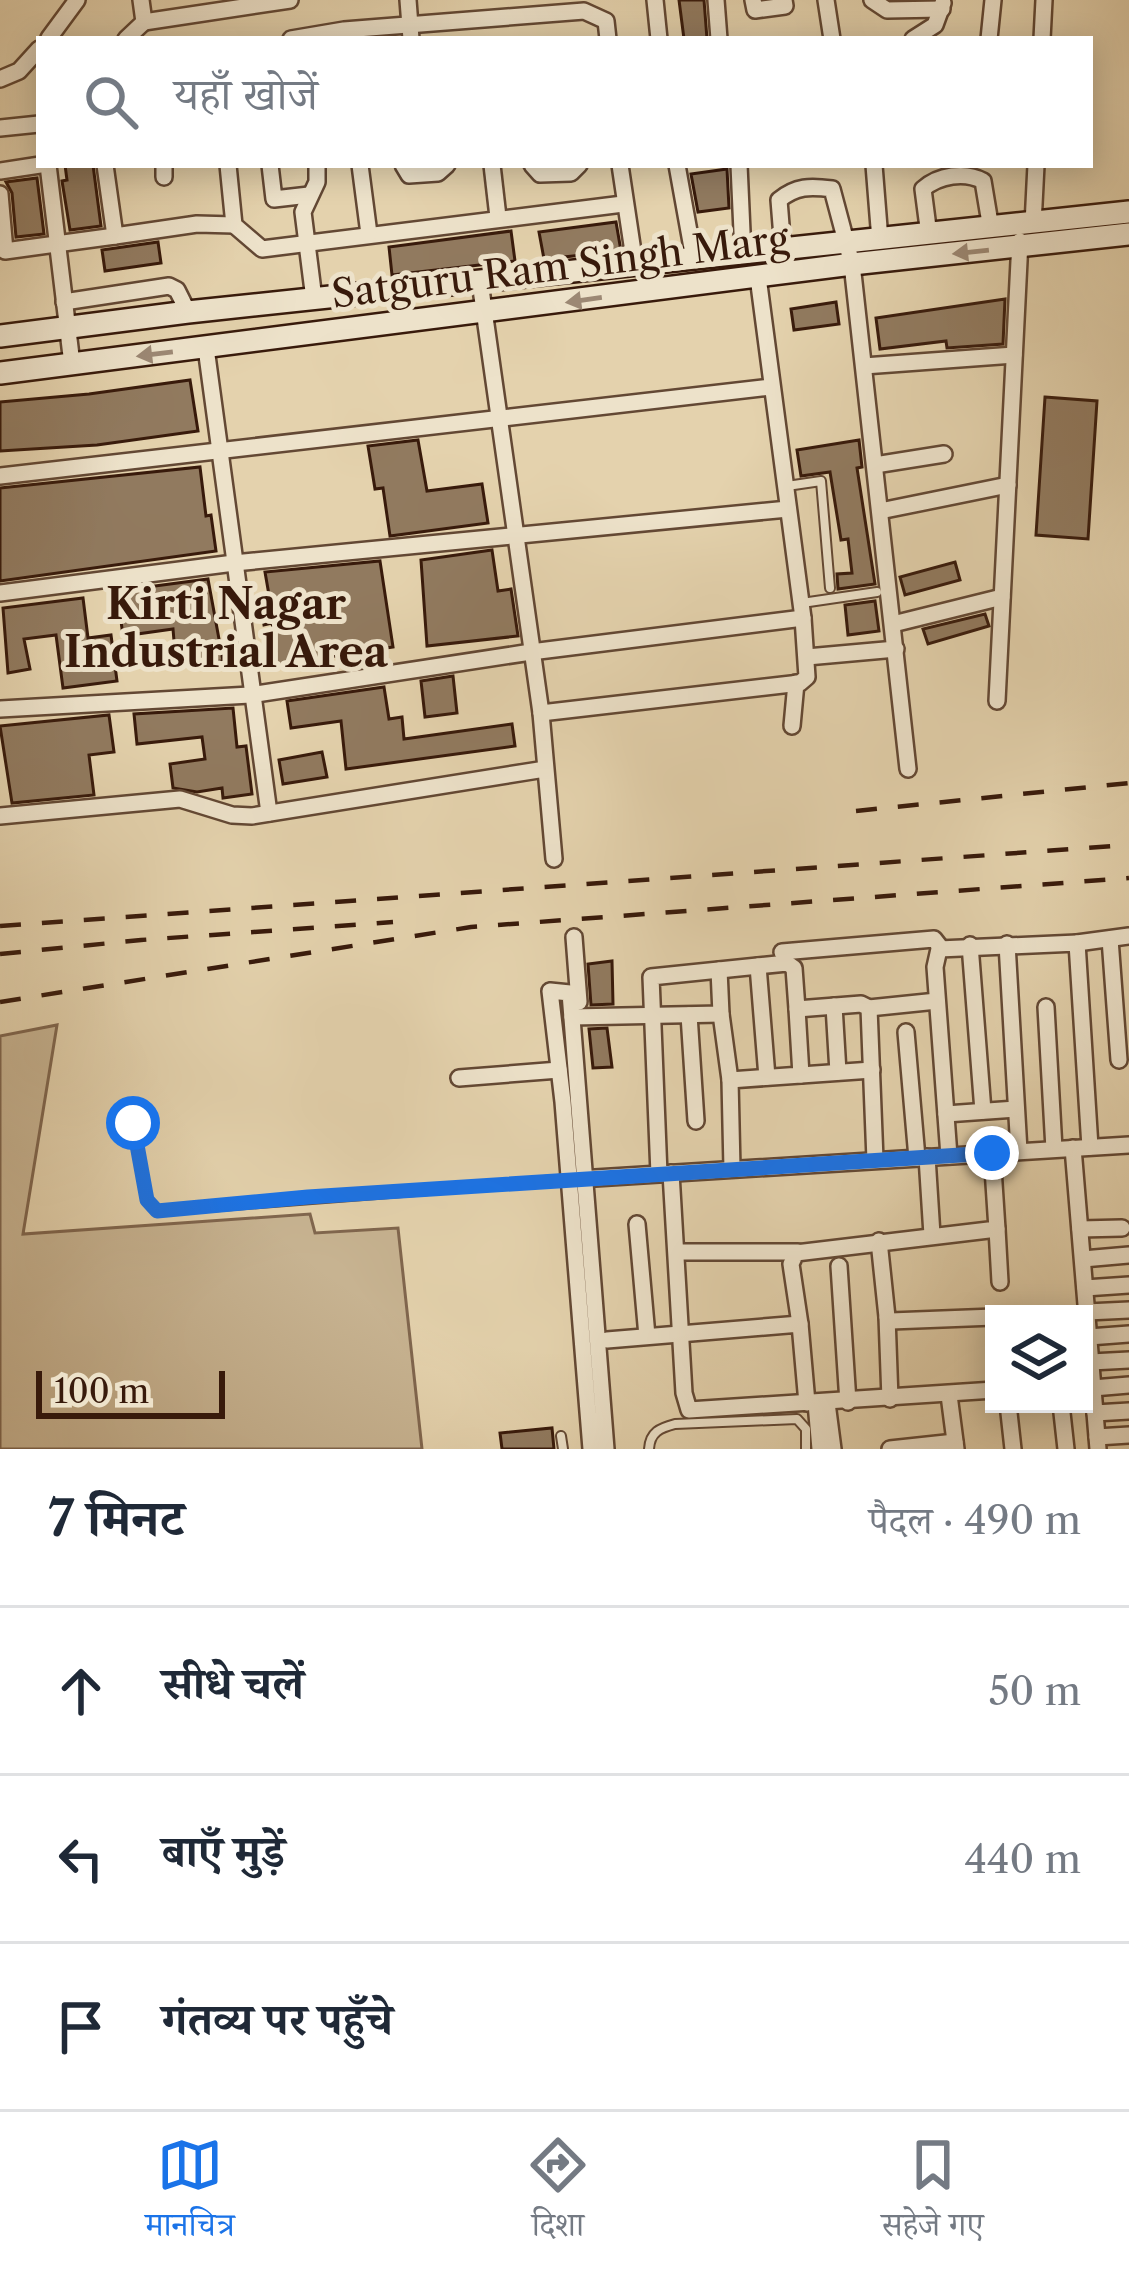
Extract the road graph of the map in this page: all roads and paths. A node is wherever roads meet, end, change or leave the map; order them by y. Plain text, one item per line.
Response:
1 (77, 0) edge
2 (141, 0) edge
3 (290, 0) edge
4 (408, 0) edge
5 (656, 0) edge
6 (716, 0) edge
7 (753, 0) edge
8 (784, 0) edge
9 (826, 0) edge
10 (872, 0) edge
11 (993, 0) edge
12 (1044, 0) edge
13 (942, 5) edge
14 (475, 20) junction
15 (145, 22) junction
16 (411, 32) edge
17 (344, 35) edge
18 (51, 36) edge
19 (129, 36) edge
20 (478, 36) edge
21 (608, 36) edge
22 (658, 36) edge
23 (719, 36) edge
24 (832, 36) edge
25 (920, 36) edge
26 (989, 36) edge
27 (1042, 36) edge
28 (36, 52) edge
29 (0, 79) edge
30 (36, 124) edge
31 (0, 128) edge
32 (36, 166) edge
33 (44, 168) edge
34 (105, 168) edge
35 (228, 168) edge
36 (270, 168) edge
37 (317, 168) edge
38 (360, 168) edge
39 (405, 168) edge
40 (444, 168) edge
41 (492, 168) edge
42 (535, 168) edge
43 (576, 168) edge
44 (620, 168) edge
45 (678, 168) edge
46 (740, 168) edge
47 (874, 168) edge
48 (1036, 168) edge
49 (0, 171) edge
50 (0, 194) edge
51 (309, 195) junction
52 (623, 204) junction
53 (1129, 212) edge
54 (498, 217) junction
55 (234, 225) junction
56 (992, 229) junction
57 (1025, 232) junction
58 (369, 234) junction
59 (1129, 234) edge
60 (929, 235) junction
61 (115, 236) junction
62 (880, 240) junction
63 (56, 243) junction
64 (306, 243) junction
65 (783, 250) junction
66 (743, 254) junction
67 (850, 254) junction
68 (694, 259) junction
69 (635, 265) junction
70 (758, 277) junction
71 (480, 282) junction
72 (314, 299) junction
73 (64, 302) junction
74 (188, 312) junction
75 (485, 313) junction
76 (67, 327) junction
77 (0, 336) edge
78 (206, 348) junction
79 (1014, 355) junction
80 (72, 364) junction
81 (864, 365) junction
82 (0, 373) edge
83 (771, 387) junction
84 (497, 416) junction
85 (221, 449) junction
86 (944, 454) dead end
87 (875, 465) junction
88 (0, 476) edge
89 (1008, 484) junction
90 (785, 486) junction
91 (788, 508) junction
92 (880, 511) junction
93 (515, 538) junction
94 (233, 563) junction
95 (830, 588) dead end
96 (877, 592) dead end
97 (0, 593) edge
98 (1002, 597) junction
99 (802, 611) junction
100 (893, 624) junction
101 (896, 650) junction
102 (531, 652) junction
103 (807, 657) junction
104 (796, 683) junction
105 (250, 695) junction
106 (997, 700) dead end
107 (0, 709) edge
108 (541, 713) junction
109 (792, 726) dead end
110 (545, 769) junction
111 (908, 769) dead end
112 (269, 813) junction
113 (0, 816) edge
114 (554, 859) dead end
115 (1129, 936) edge
116 (574, 937) dead end
117 (1110, 939) junction
118 (1077, 943) junction
119 (1007, 944) junction
120 (970, 945) junction
121 (941, 948) junction
122 (782, 952) dead end
123 (758, 966) junction
124 (719, 970) junction
125 (937, 1001) junction
126 (834, 1006) junction
127 (869, 1007) junction
128 (1046, 1007) dead end
129 (797, 1009) junction
130 (721, 1014) junction
131 (689, 1015) junction
132 (652, 1016) junction
133 (576, 1017) junction
134 (906, 1032) dead end
135 (1119, 1060) dead end
136 (559, 1070) junction
137 (872, 1070) junction
138 (838, 1072) junction
139 (801, 1075) junction
140 (766, 1077) junction
141 (459, 1078) dead end
142 (730, 1080) junction
143 (1016, 1109) junction
144 (983, 1111) junction
145 (946, 1114) junction
146 (696, 1121) dead end
147 (133, 1123) dead end
148 (1129, 1144) edge
149 (1082, 1148) junction
150 (1054, 1149) junction
151 (1019, 1151) junction
152 (992, 1153) junction
153 (949, 1156) junction
154 (922, 1157) junction
155 (875, 1160) junction
156 (732, 1169) junction
157 (665, 1173) junction
158 (578, 1179) junction
159 (637, 1224) dead end
160 (1122, 1228) dead end
161 (997, 1229) junction
162 (1080, 1229) junction
163 (932, 1235) junction
164 (879, 1241) junction
165 (677, 1252) junction
166 (798, 1252) junction
167 (1129, 1255) edge
168 (1083, 1259) junction
169 (838, 1266) dead end
170 (1000, 1282) dead end
171 (1129, 1285) edge
172 (1085, 1288) junction
173 (1086, 1305) edge
174 (1129, 1310) edge
175 (1093, 1312) edge
176 (886, 1317) junction
177 (985, 1317) edge
178 (800, 1324) junction
179 (682, 1334) junction
180 (1129, 1334) edge
181 (647, 1336) junction
182 (1093, 1337) edge
183 (607, 1340) dead end
184 (1129, 1360) edge
185 (1093, 1362) edge
186 (1129, 1385) edge
187 (1093, 1388) joint
188 (985, 1391) edge
189 (949, 1395) junction
190 (890, 1399) junction
191 (848, 1402) junction
192 (817, 1403) junction
193 (1129, 1411) edge
194 (1010, 1413) edge
195 (1062, 1413) edge
196 (1095, 1413) junction
197 (562, 1436) dead end
198 (1129, 1436) edge
199 (1098, 1443) edge
200 (955, 1446) edge
201 (563, 1449) edge
202 (591, 1449) edge
203 (606, 1449) edge
204 (649, 1449) edge
205 (806, 1449) edge
206 (820, 1449) edge
207 (833, 1449) edge
208 (890, 1449) edge
209 (1013, 1449) edge
210 (1066, 1449) edge

1 - 18 street
2 - 15 street
3 - 15 street
4 - 16 street
5 - 22 street
6 - 23 street
7 - 8 street
9 - 24 street
10 - 13 street
11 - 26 street
12 - 27 street
13 - 25 street
14 - 16 street
14 - 20 street
14 - 21 street
15 - 19 street
16 - 17 street
28 - 29 street
30 - 31 street
32 - 49 street
33 - 63 street
34 - 61 street
35 - 55 street
36 - 51 street
37 - 51 street
38 - 58 street
39 - 40 street
41 - 54 street
42 - 43 street
44 - 52 street
45 - 68 street
46 - 66 street
47 - 62 street
48 - 57 street
50 - 63 street
51 - 64 street
52 - 54 street
52 - 69 street
53 - 57 main road, Satguru Ram Singh Marg
54 - 58 street
55 - 61 street
55 - 64 street
56 - 57 main road, Satguru Ram Singh Marg
56 - 60 main road, Satguru Ram Singh Marg
56 - 60 street
57 - 59 main road, Satguru Ram Singh Marg
57 -> 67 main road, Satguru Ram Singh Marg
57 - 79 street
58 - 64 street
60 - 62 main road, Satguru Ram Singh Marg
61 - 63 street
62 - 67 main road, Satguru Ram Singh Marg
63 - 73 street
64 - 72 street
65 - 66 main road, Satguru Ram Singh Marg
65 - 67 main road, Satguru Ram Singh Marg
65 - 67 street
66 - 68 main road, Satguru Ram Singh Marg
67 - 70 main road, Satguru Ram Singh Marg
67 - 81 street
68 - 69 main road, Satguru Ram Singh Marg
69 - 71 main road, Satguru Ram Singh Marg
70 -> 75 main road, Satguru Ram Singh Marg
70 - 83 street
71 - 72 main road, Satguru Ram Singh Marg
71 - 75 street
72 - 74 main road, Satguru Ram Singh Marg
73 - 74 street
73 - 76 street
74 - 76 main road, Satguru Ram Singh Marg
75 - 78 main road, Satguru Ram Singh Marg
75 - 84 street
76 - 77 main road, Satguru Ram Singh Marg
76 - 80 street
78 -> 80 main road, Satguru Ram Singh Marg
78 - 85 street
79 - 81 street
79 - 89 street
80 - 82 main road, Satguru Ram Singh Marg
81 - 87 street
83 - 84 street
83 - 90 street
84 - 85 street
84 - 93 street
85 - 88 street
85 - 94 street
86 - 87 street
87 - 92 street
89 - 92 street
89 - 98 street
90 - 91 street
90 - 95 lane
91 - 93 street
91 - 99 street
92 - 100 street
93 - 94 street
93 - 102 street
94 - 97 street
94 - 105 street
96 - 99 lane
98 - 100 street
98 - 106 street
99 - 102 street
99 - 103 street
100 - 101 street
101 - 103 street
101 - 111 street
102 - 105 street
102 - 108 street
103 - 104 street
104 - 108 street
104 - 109 street
105 - 107 street
105 - 112 street
108 - 110 street
110 - 112 street
110 - 114 street
112 - 113 street
115 - 117 street
116 - 133 street
117 - 118 street
117 - 135 street
118 - 119 street
118 - 149 street
119 - 120 street
119 - 143 street
120 - 121 street
120 - 144 street
121 - 122 street
121 - 125 street
123 - 124 street
123 - 129 street
123 - 140 street
124 - 130 street
124 - 132 street
125 - 127 street
125 - 145 street
126 - 127 street
126 - 129 street
126 - 138 street
127 - 137 street
128 - 150 street
129 - 139 street
130 - 131 street
130 - 142 street
131 - 132 street
131 - 146 street
132 - 133 street
132 - 157 street
133 - 136 street
133 - 158 street
134 - 154 street
136 - 141 street
136 - 158 street
137 - 138 street
137 - 155 street
138 - 139 street
139 - 140 street
140 - 142 street
142 - 156 street
143 - 144 street
143 - 151 street
144 - 145 street
145 - 153 street
147 - 158 lane
148 - 149 street
149 - 150 street
149 - 162 street
150 - 151 street
151 - 152 street
152 - 153 street
152 - 161 street
153 - 154 street
154 - 155 street
154 - 163 street
155 - 156 street
156 - 157 street
157 - 158 street
157 - 165 street
158 - 202 street
158 - 203 street
159 - 181 street
160 - 162 street
161 - 163 street
161 - 170 street
162 - 168 street
163 - 164 street
164 - 166 street
164 - 176 street
165 - 166 street
165 - 179 street
166 - 178 street
167 - 168 street
168 - 172 street
169 - 191 street
171 - 172 street
172 - 173 street
174 - 175 street
176 - 177 street
176 - 190 street
178 - 179 street
178 - 192 street
179 - 181 street
179 - 192 street
180 - 182 street
181 - 183 street
184 - 185 street
186 - 187 street
187 - 196 street
188 - 189 street
189 - 190 street
189 - 200 street
190 - 191 street
191 - 192 street
192 - 206 street
192 - 207 street
193 - 196 street
194 - 209 street
195 - 210 street
196 - 199 street
197 - 201 lane
198 - 199 street
200 - 208 street
204 - 205 lane

